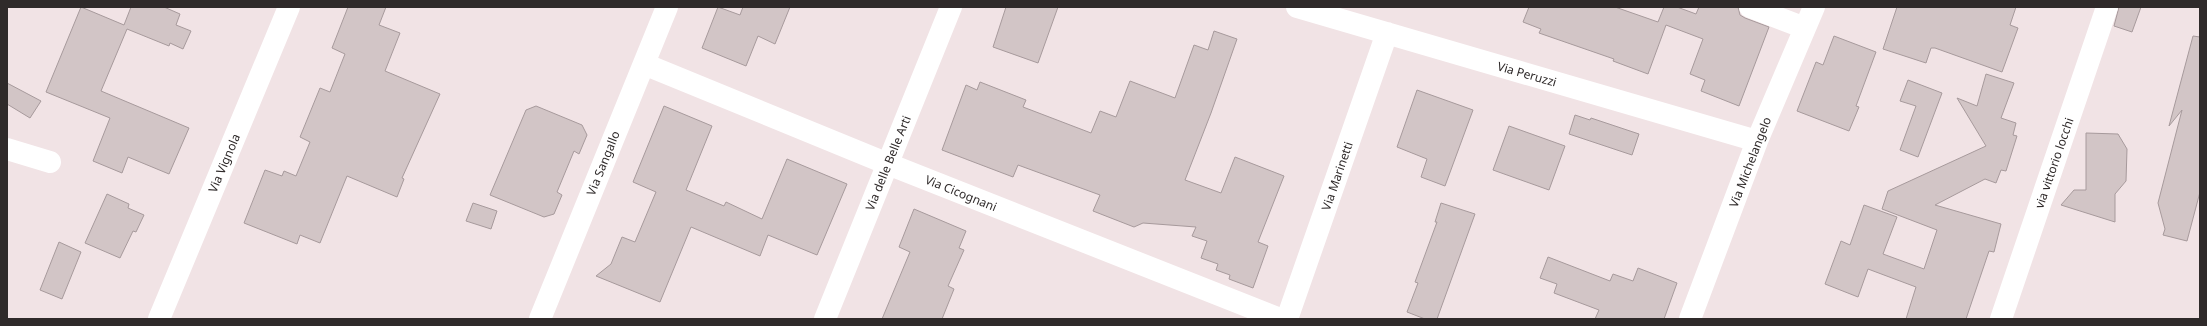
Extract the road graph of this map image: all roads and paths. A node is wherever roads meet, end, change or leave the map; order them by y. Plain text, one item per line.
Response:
1 (289, 7) edge
2 (667, 7) edge
3 (951, 7) edge
4 (1297, 7) edge
5 (1750, 7) edge
6 (1814, 7) edge
7 (2107, 7) edge
8 (1805, 28) junction
9 (1387, 33) junction
10 (644, 64) junction
11 (1757, 142) junction
12 (7, 149) edge
13 (50, 162) dead end
14 (888, 164) junction
15 (159, 319) edge
16 (540, 319) edge
17 (825, 319) edge
18 (1280, 319) edge
19 (1287, 319) edge
20 (1690, 319) edge
21 (2001, 319) edge

1 - 15 street, Via Vignola
2 - 10 street, Via Sangallo
3 - 14 street, Via delle Belle Arti
4 - 9 street, Via Peruzzi
5 - 8 street
6 - 8 street, Via Michelangelo
7 - 21 street, via vittorio locchi
8 - 11 street, Via Michelangelo
9 - 11 street, Via Peruzzi
9 - 19 street, Via Marinetti
10 - 14 street, Via Cicognani
10 - 16 street, Via Sangallo
11 - 20 street, Via Michelangelo
12 - 13 street
14 - 17 street, Via delle Belle Arti
14 - 18 street, Via Cicognani

